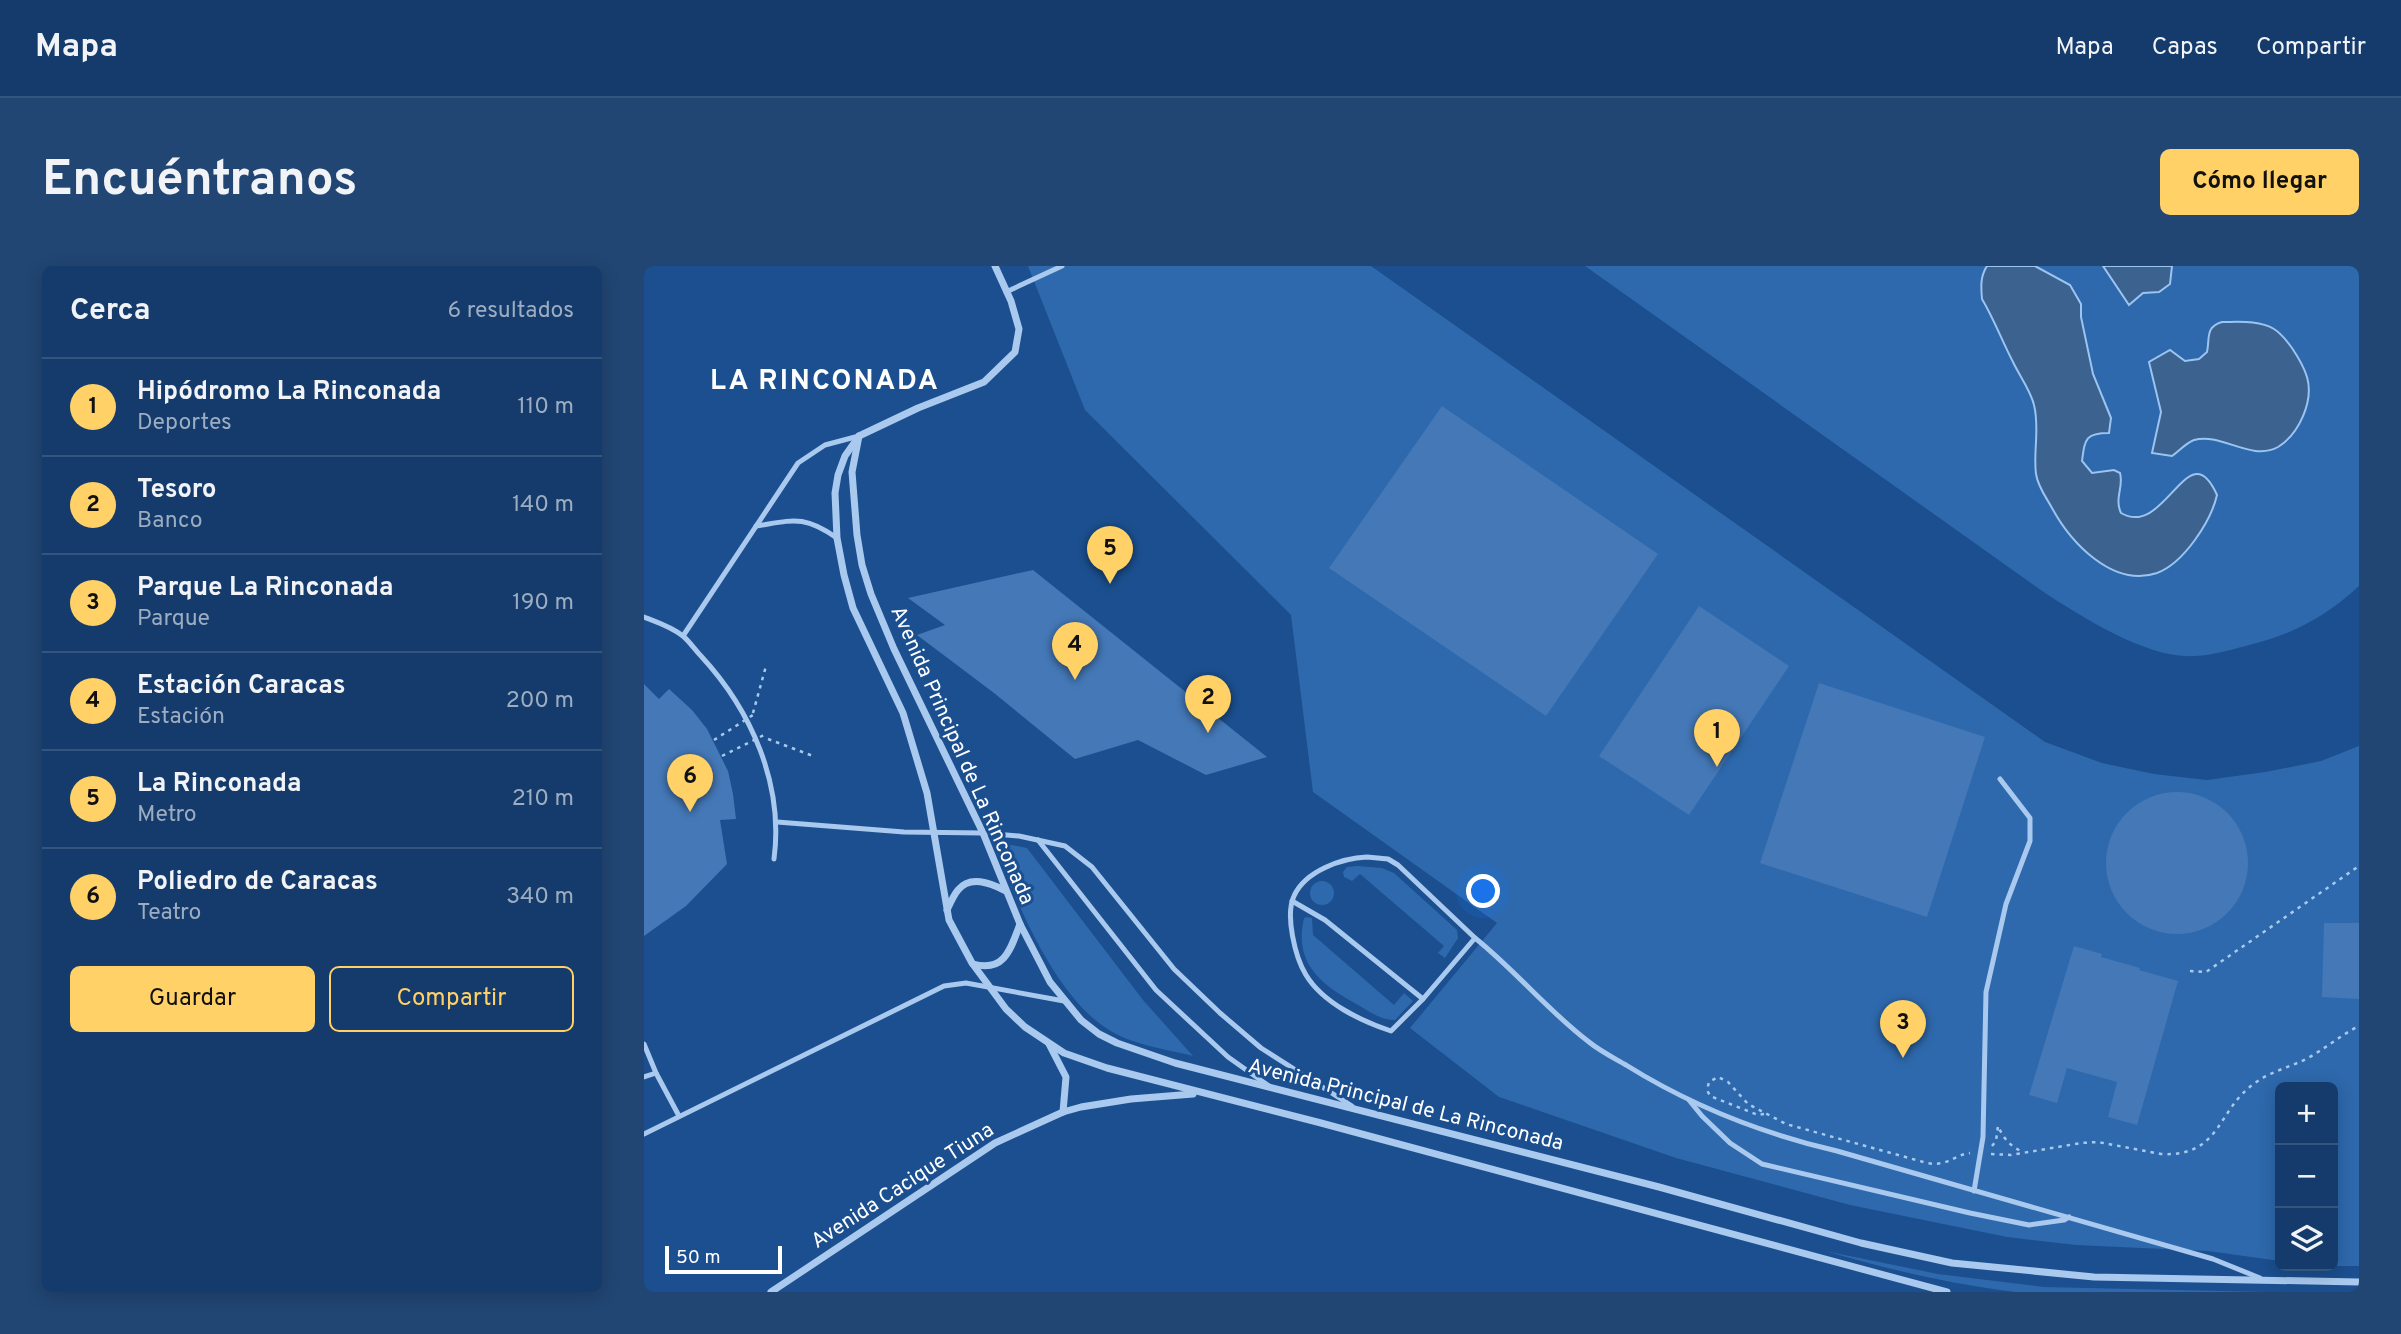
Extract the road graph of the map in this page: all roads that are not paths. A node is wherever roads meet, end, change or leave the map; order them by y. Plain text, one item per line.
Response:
1 (995, 266) edge
2 (1062, 266) edge
3 (1006, 292) junction
4 (859, 436) junction
5 (756, 526) junction
6 (837, 538) junction
7 (644, 617) edge
8 (683, 636) junction
9 (2000, 779) dead end
10 (777, 822) junction
11 (933, 831) junction
12 (983, 833) junction
13 (1038, 840) junction
14 (774, 859) dead end
15 (1005, 890) junction
16 (1292, 901) junction
17 (947, 910) junction
18 (1020, 923) junction
19 (1475, 939) junction
20 (972, 963) junction
21 (987, 986) junction
22 (1423, 999) junction
23 (1064, 1001) junction
24 (1047, 1041) junction
25 (644, 1044) edge
26 (656, 1073) junction
27 (644, 1077) edge
28 (1272, 1087) junction
29 (1200, 1094) junction
30 (1689, 1100) junction
31 (1357, 1110) junction
32 (1063, 1112) junction
33 (679, 1116) junction
34 (644, 1134) edge
35 (1974, 1191) junction
36 (2069, 1217) junction
37 (2264, 1280) junction
38 (2359, 1282) edge
39 (771, 1292) edge
40 (1947, 1292) edge

1 - 3 street
2 - 3 lane
3 - 4 street
4 - 5 lane
4 - 6 street, Avenida Principal de La Rinconada
4 - 12 street, Avenida Principal de La Rinconada
5 - 6 lane
5 - 8 lane
6 - 11 street, Avenida Principal de La Rinconada
7 - 8 lane
8 - 10 lane
9 - 35 lane
10 - 11 lane
10 - 14 lane
11 - 12 lane
11 - 17 street, Avenida Principal de La Rinconada
12 - 13 lane
12 - 15 street, Avenida Principal de La Rinconada
13 - 28 lane
13 - 31 lane
15 - 17 street
15 - 18 street, Avenida Principal de La Rinconada
16 - 19 lane
16 - 22 lane
16 - 22 lane
17 - 20 street, Avenida Principal de La Rinconada
18 - 20 street
18 - 23 street, Avenida Principal de La Rinconada
19 - 22 lane
19 - 30 lane
20 - 21 street, Avenida Principal de La Rinconada
21 - 23 lane
21 - 24 street, Avenida Principal de La Rinconada
21 - 33 lane
23 - 28 street, Avenida Principal de La Rinconada
24 - 29 street, Avenida Principal de La Rinconada
24 - 32 street
25 - 26 lane
26 - 27 lane
26 - 33 lane
28 - 31 street, Avenida Principal de La Rinconada
29 - 32 street, Avenida Cacique Tiuna
29 - 40 street, Avenida Principal de La Rinconada
30 - 35 lane
30 - 36 lane
31 - 37 street, Avenida Principal de La Rinconada
32 - 39 street, Avenida Cacique Tiuna
33 - 34 lane
35 - 36 lane
36 - 37 lane
37 - 38 street, Avenida Principal de La Rinconada

